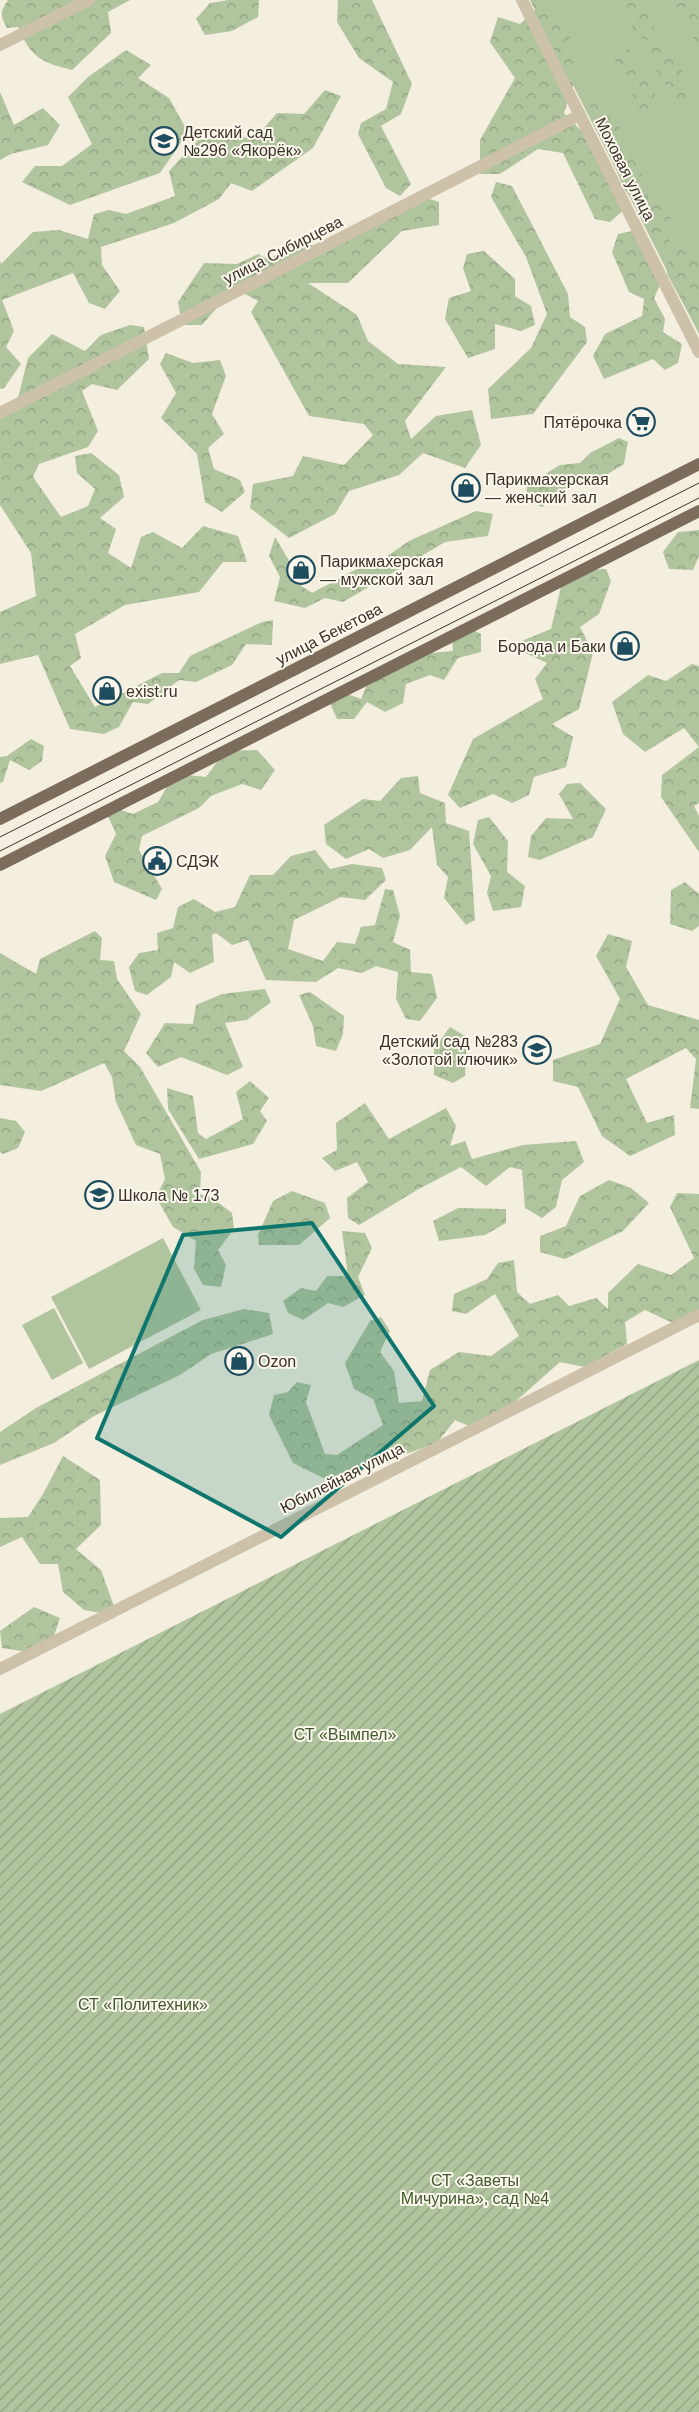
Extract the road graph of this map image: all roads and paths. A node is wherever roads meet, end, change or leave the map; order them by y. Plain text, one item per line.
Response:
1 (89, 0) edge
2 (522, 0) edge
3 (0, 45) edge
4 (580, 114) junction
5 (699, 352) edge
6 (0, 413) edge
7 (699, 464) edge
8 (699, 512) edge
9 (0, 819) edge
10 (0, 865) edge
11 (699, 1315) edge
12 (0, 1669) edge

1 - 3 street
2 - 4 street, Моховая улица
4 - 5 street, Моховая улица
4 - 6 street, улица Сибирцева
7 - 9 main road, улица Бекетова
8 - 10 main road
11 - 12 street, Юбилейная улица

